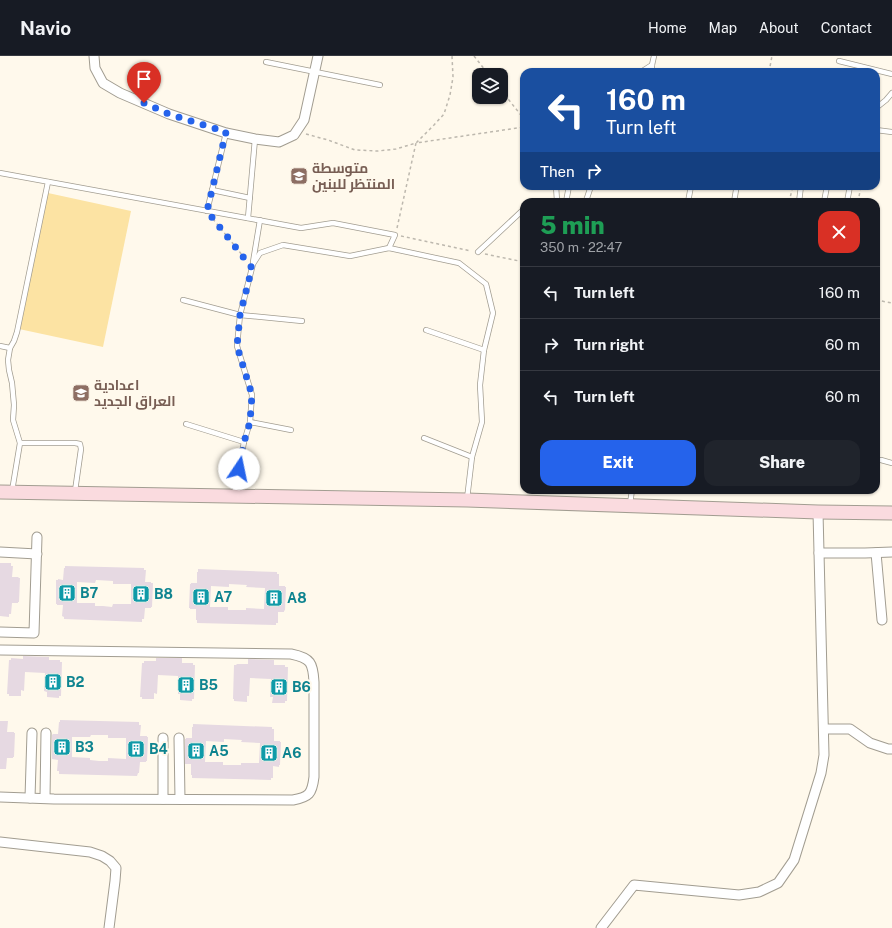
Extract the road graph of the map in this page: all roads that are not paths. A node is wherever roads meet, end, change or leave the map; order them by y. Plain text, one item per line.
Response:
1 (94, 56) edge
2 (318, 56) edge
3 (654, 56) edge
4 (839, 61) dead end
5 (266, 62) dead end
6 (652, 65) joint
7 (647, 68) edge
8 (868, 68) edge
9 (314, 71) junction
10 (880, 71) edge
11 (892, 74) edge
12 (380, 85) dead end
13 (892, 93) edge
14 (880, 105) edge
15 (880, 130) edge
16 (226, 132) junction
17 (892, 132) edge
18 (255, 139) junction
19 (0, 174) edge
20 (48, 182) junction
21 (212, 190) junction
22 (250, 198) junction
23 (207, 211) junction
24 (520, 213) edge
25 (248, 218) junction
26 (260, 220) junction
27 (389, 248) junction
28 (478, 252) road end
29 (252, 268) junction
30 (183, 300) dead end
31 (240, 315) junction
32 (302, 321) dead end
33 (426, 330) dead end
34 (0, 346) edge
35 (10, 348) junction
36 (484, 350) junction
37 (250, 422) junction
38 (186, 424) dead end
39 (291, 430) dead end
40 (424, 438) dead end
41 (244, 442) junction
42 (20, 443) junction
43 (472, 457) junction
44 (881, 460) dead end
45 (892, 462) edge
46 (6, 492) edge
47 (75, 494) junction
48 (631, 494) edge
49 (233, 496) junction
50 (467, 500) junction
51 (629, 506) junction
52 (818, 512) junction
53 (892, 513) edge
54 (38, 536) dead end
55 (0, 552) edge
56 (892, 552) edge
57 (819, 553) junction
58 (876, 553) junction
59 (37, 554) junction
60 (882, 620) dead end
61 (0, 632) edge
62 (0, 650) edge
63 (824, 729) junction
64 (32, 733) dead end
65 (46, 733) dead end
66 (163, 738) dead end
67 (179, 738) dead end
68 (892, 749) edge
69 (0, 797) edge
70 (30, 798) junction
71 (45, 798) junction
72 (163, 799) junction
73 (180, 799) junction
74 (0, 842) edge
75 (109, 928) edge
76 (600, 928) edge

1 - 16 street
2 - 9 street
3 - 6 lane
4 - 8 lane
5 - 9 lane
6 - 7 lane
9 - 12 lane
9 - 18 street
10 - 11 lane
13 - 14 lane
15 - 17 lane
16 - 18 street
16 - 21 lane
18 - 22 lane
19 - 20 lane
20 - 23 lane
20 - 35 lane
21 - 22 lane
21 - 23 lane
22 - 25 lane
23 - 25 lane
24 - 28 lane
25 - 26 lane
26 - 27 lane
26 - 29 lane
27 - 29 lane
27 - 36 lane
29 - 31 lane
30 - 31 lane
31 - 32 lane
31 - 37 lane
33 - 36 lane
34 - 35 lane
35 - 42 lane
36 - 43 lane
37 - 39 lane
37 - 41 lane
38 - 41 lane
40 - 43 lane
41 - 49 lane
42 - 46 lane
42 - 47 lane
43 - 50 lane
44 - 45 lane
46 - 47 street
47 - 49 street
48 - 51 lane
49 - 50 street
50 - 51 street
51 - 52 street
52 - 53 street
52 - 57 street
54 - 59 street
55 - 59 street
56 - 58 street
57 - 58 street
57 - 63 street
58 - 60 street
59 - 61 street
62 - 73 street
63 - 68 street
63 - 76 street
64 - 70 street
65 - 71 street
66 - 72 street
67 - 73 street
69 - 70 street
70 - 71 street
71 - 72 street
72 - 73 street
74 - 75 street

